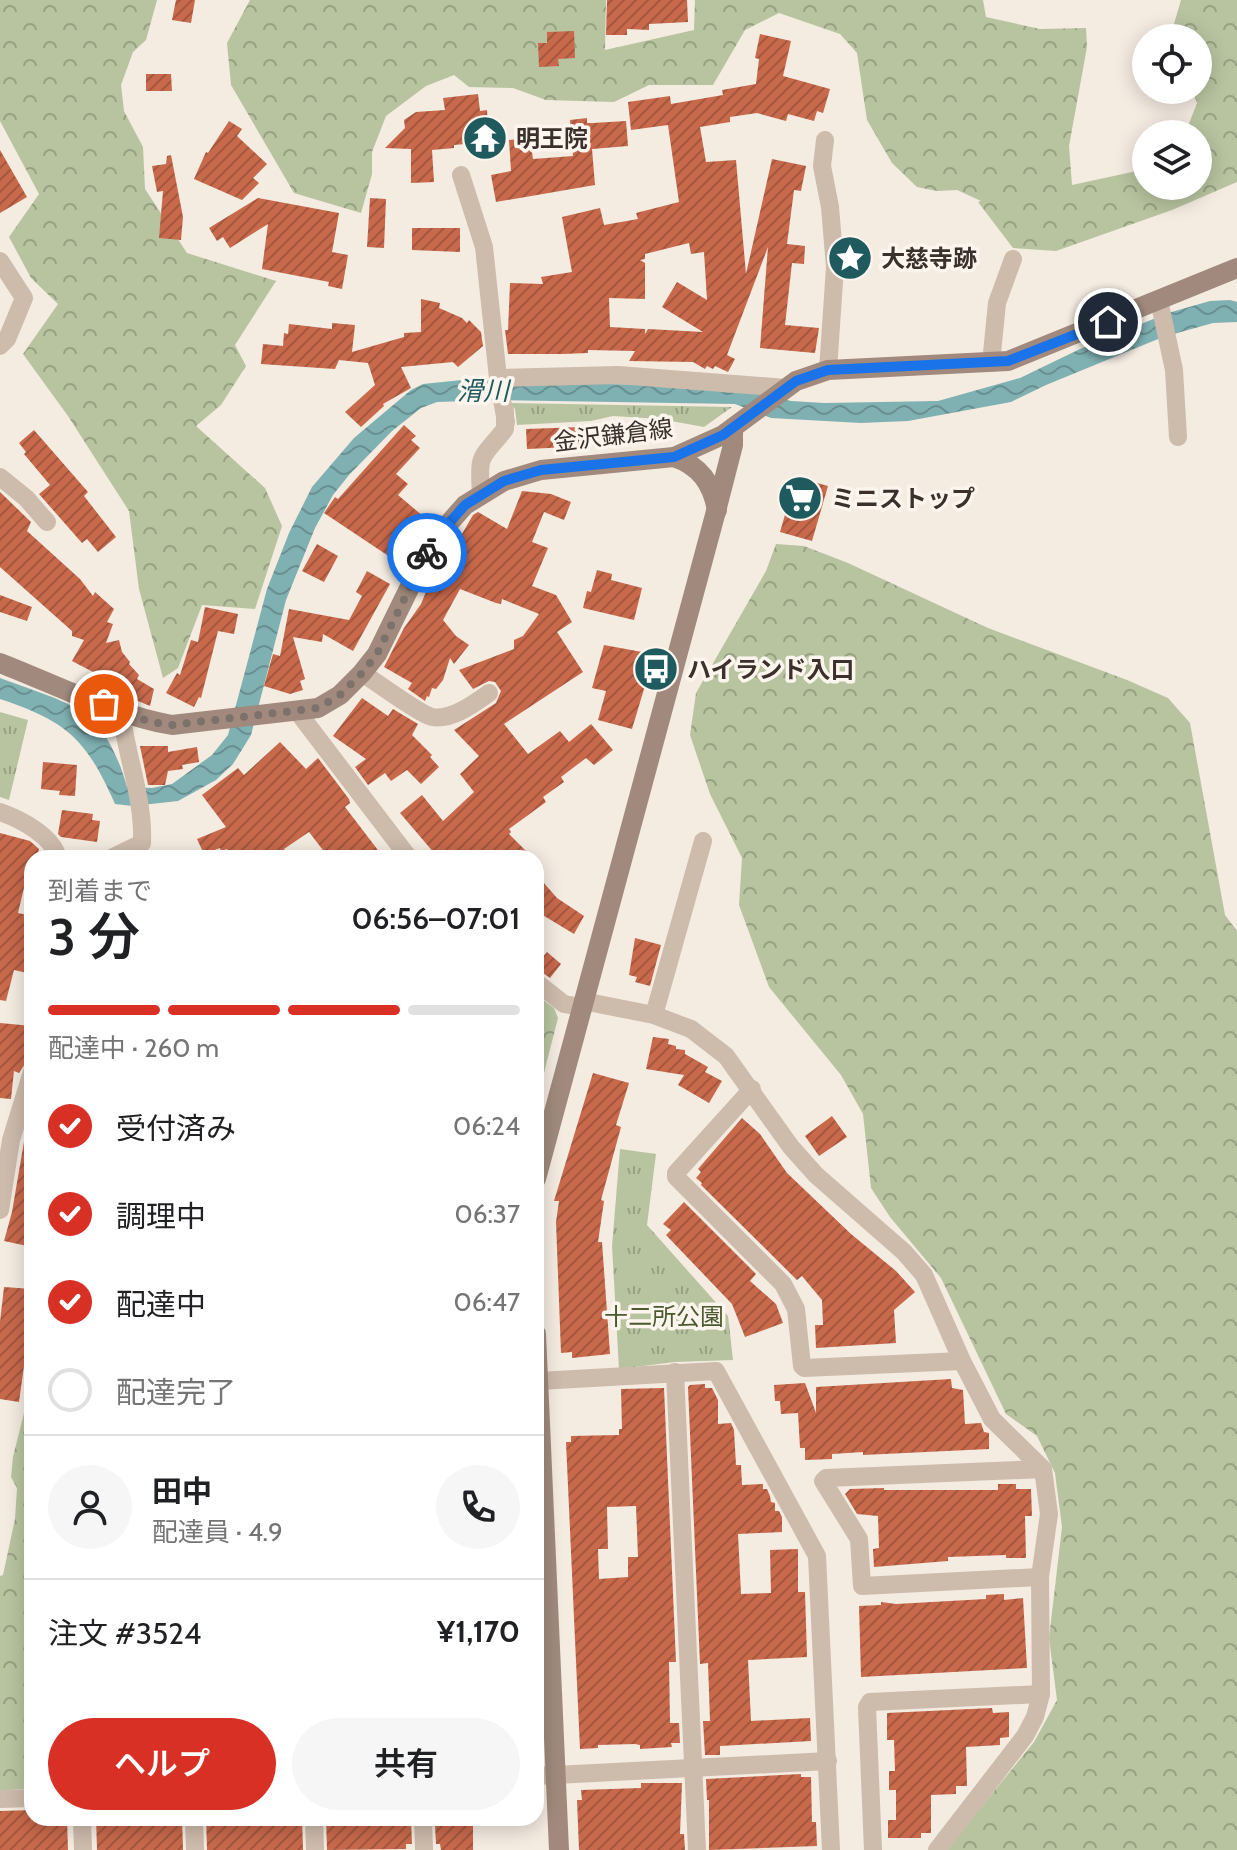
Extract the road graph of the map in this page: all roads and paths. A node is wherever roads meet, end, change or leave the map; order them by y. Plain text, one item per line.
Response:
1 (825, 140) dead end
2 (461, 175) dead end
3 (1013, 259) dead end
4 (0, 261) edge
5 (1236, 271) edge
6 (1159, 300) junction
7 (0, 346) edge
8 (991, 363) junction
9 (828, 370) junction
10 (498, 378) junction
11 (785, 389) junction
12 (737, 426) junction
13 (1178, 437) dead end
14 (674, 457) junction
15 (0, 477) edge
16 (481, 494) junction
17 (717, 510) junction
18 (47, 522) dead end
19 (0, 663) edge
20 (362, 673) junction
21 (489, 693) dead end
22 (121, 711) junction
23 (297, 711) junction
24 (0, 812) edge
25 (703, 841) dead end
26 (56, 850) edge
27 (128, 850) edge
28 (403, 850) edge
29 (544, 988) edge
30 (582, 1004) junction
31 (654, 1015) junction
32 (752, 1089) junction
33 (24, 1093) edge
34 (6, 1139) edge
35 (544, 1149) edge
36 (0, 1210) edge
37 (962, 1361) junction
38 (675, 1372) junction
39 (544, 1381) edge
40 (1043, 1469) junction
41 (1040, 1577) junction
42 (544, 1681) edge
43 (1041, 1694) junction
44 (828, 1761) junction
45 (693, 1768) junction
46 (546, 1775) edge
47 (24, 1798) edge
48 (0, 1799) edge
49 (82, 1826) edge
50 (194, 1826) edge
51 (314, 1826) edge
52 (423, 1826) edge
53 (83, 1850) edge
54 (195, 1850) edge
55 (315, 1850) edge
56 (424, 1850) edge
57 (559, 1850) edge
58 (697, 1850) edge
59 (831, 1850) edge
60 (873, 1850) edge
61 (937, 1850) edge

1 - 9 street
2 - 10 street
3 - 8 street
4 - 7 street
5 - 6 main road
6 - 8 main road
6 - 13 street
8 - 9 main road
9 - 11 main road
10 - 11 street
10 - 16 street, bridge
11 - 12 main road, 金沢鎌倉線
12 - 14 main road, 金沢鎌倉線
12 - 17 main road
14 - 16 main road, 金沢鎌倉線
14 - 17 main road
15 - 18 street
16 - 20 main road, 金沢鎌倉線
17 - 30 main road
19 - 22 main road
20 - 21 street
20 - 23 main road, 金沢鎌倉線
22 - 23 main road, 金沢鎌倉線
22 - 27 street
23 - 28 street
24 - 26 street
25 - 31 street
29 - 30 street
30 - 31 street
30 - 35 main road
31 - 32 street
32 - 37 street
32 - 37 street
33 - 34 street
34 - 36 street
37 - 40 street
38 - 39 street
38 - 44 street
38 - 45 street
40 - 41 street
40 - 41 street
41 - 43 street
42 - 46 main road
43 - 60 street
43 - 61 street
44 - 45 street
44 - 59 street
45 - 46 street
45 - 58 street
46 - 57 main road
47 - 48 street
49 - 53 street
50 - 54 street
51 - 55 street
52 - 56 street

